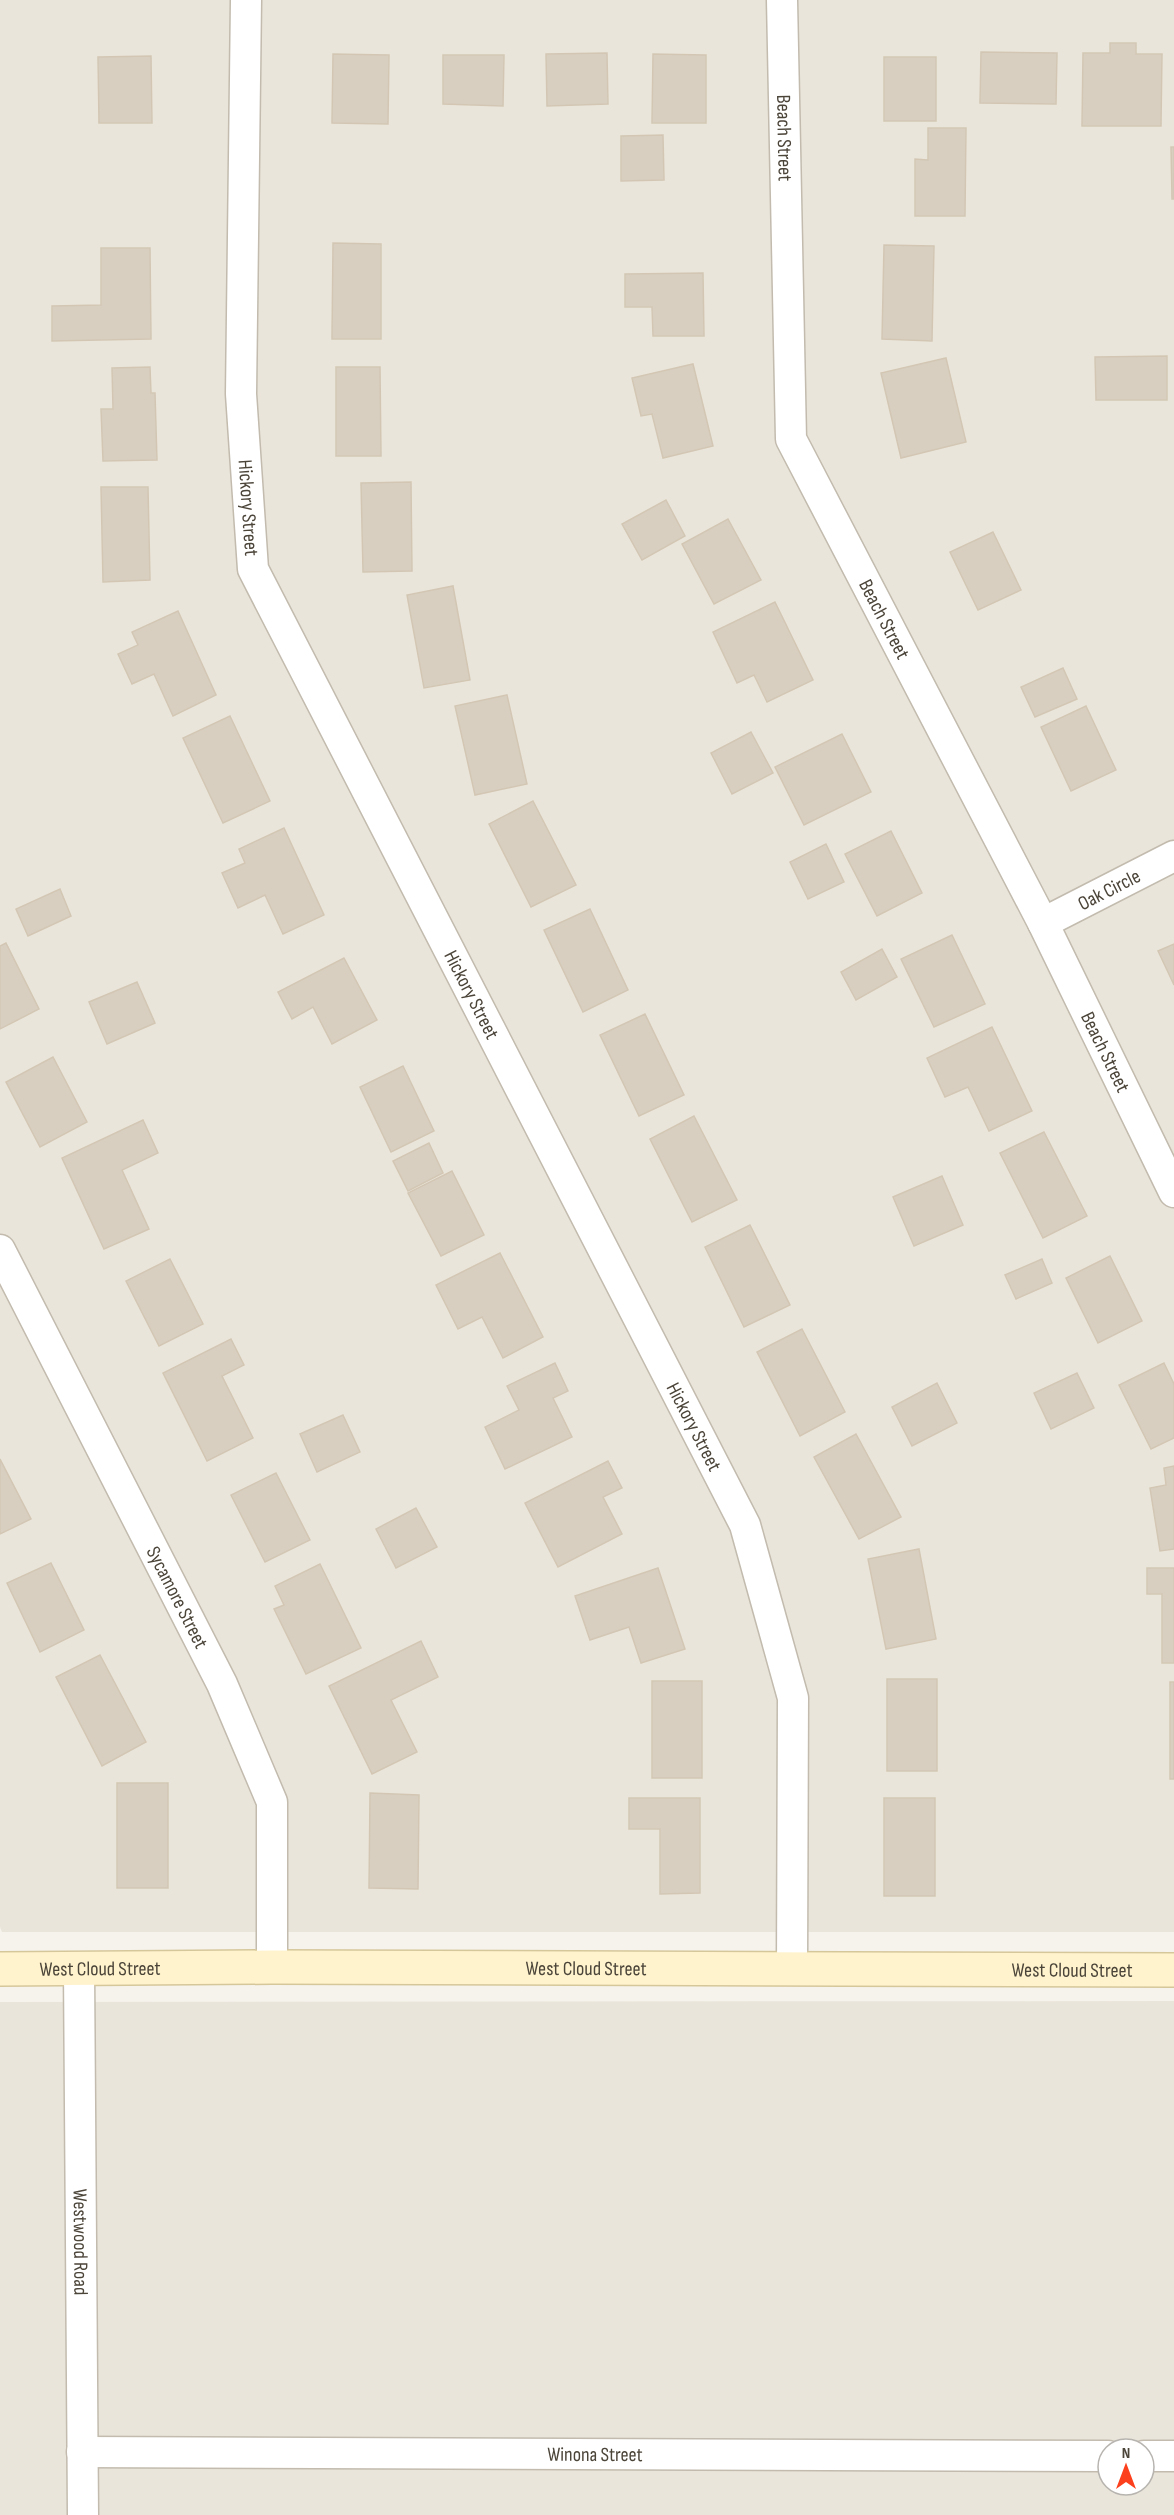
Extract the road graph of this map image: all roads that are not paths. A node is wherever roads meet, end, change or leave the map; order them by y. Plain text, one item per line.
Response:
1 (246, 0) edge
2 (782, 0) edge
3 (1174, 856) edge
4 (1043, 923) junction
5 (1174, 1192) edge
6 (0, 1250) edge
7 (272, 1968) junction
8 (0, 1969) edge
9 (79, 1969) junction
10 (792, 1969) junction
11 (1174, 1970) edge
12 (82, 2452) junction
13 (1096, 2456) edge
14 (1156, 2456) edge
15 (1174, 2456) edge
16 (83, 2515) edge

1 - 10 street, Hickory Street
2 - 4 street, Beach Street
3 - 4 street, Oak Circle
4 - 5 street, Beach Street
6 - 7 street, Sycamore Street
7 - 9 main road, West Cloud Street
7 - 10 main road, West Cloud Street
8 - 9 main road, West Cloud Street
9 - 12 street, Westwood Road
10 - 11 main road, West Cloud Street
12 - 13 street, Winona Street
12 - 16 street, Westwood Road
14 - 15 street

